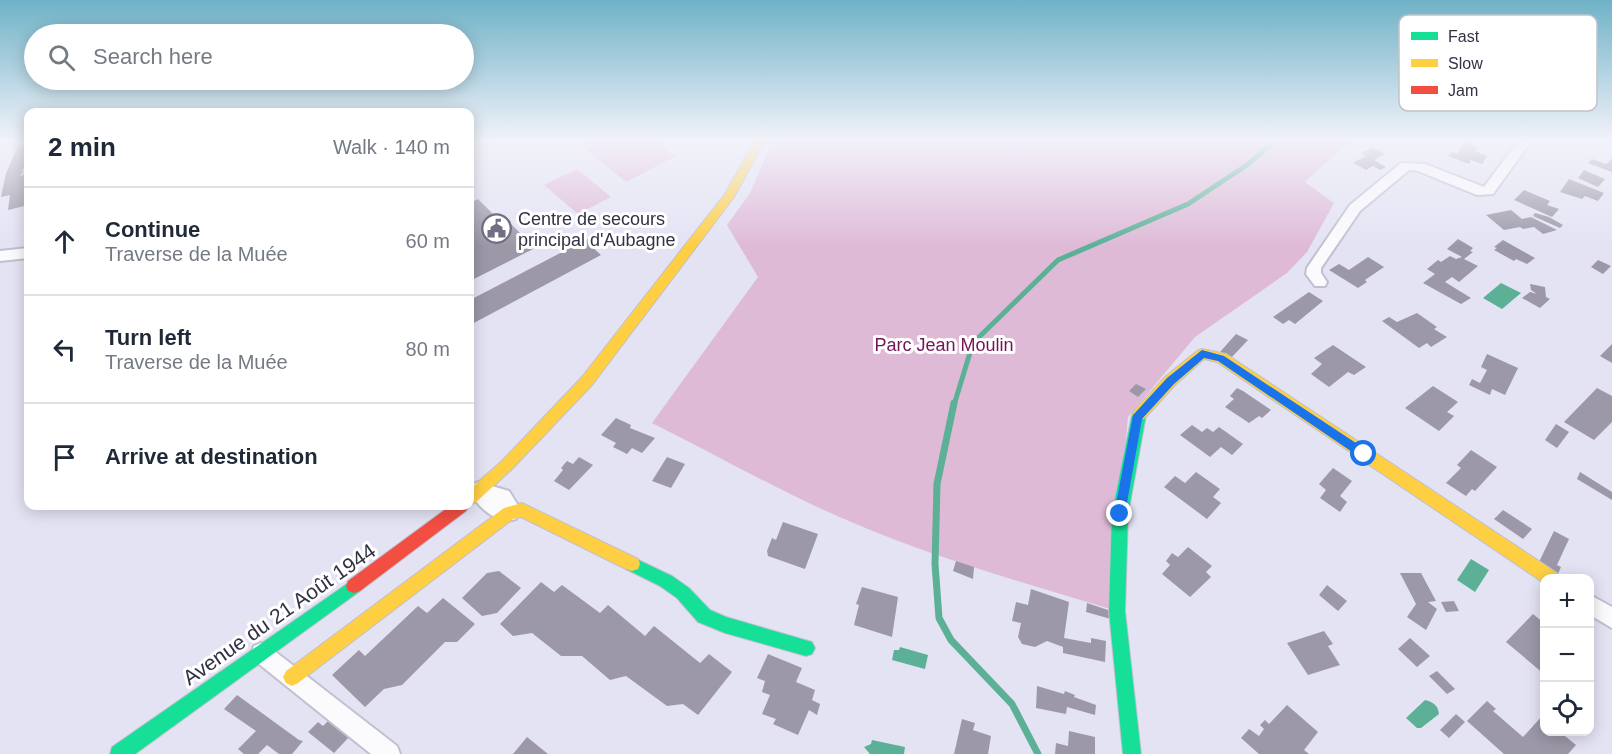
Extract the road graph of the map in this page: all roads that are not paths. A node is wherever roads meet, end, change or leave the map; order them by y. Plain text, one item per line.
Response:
1 (741, 175) edge
2 (1394, 175) edge
3 (1440, 175) edge
4 (1500, 175) edge
5 (24, 253) edge
6 (0, 256) edge
7 (1320, 282) dead end
8 (474, 494) edge
9 (456, 510) edge
10 (509, 513) junction
11 (1544, 574) edge
12 (1594, 607) edge
13 (1612, 618) edge
14 (806, 648) dead end
15 (261, 652) junction
16 (292, 677) junction
17 (119, 754) edge
18 (389, 754) edge
19 (1132, 754) edge

1 - 8 street
2 - 7 street
3 - 4 street
5 - 6 street
8 - 10 street
9 - 15 street, Avenue du 21 Août 1944
10 - 14 street
10 - 16 street
11 - 19 street
12 - 13 street
15 - 16 street
15 - 17 street, Avenue du 21 Août 1944
16 - 18 street

